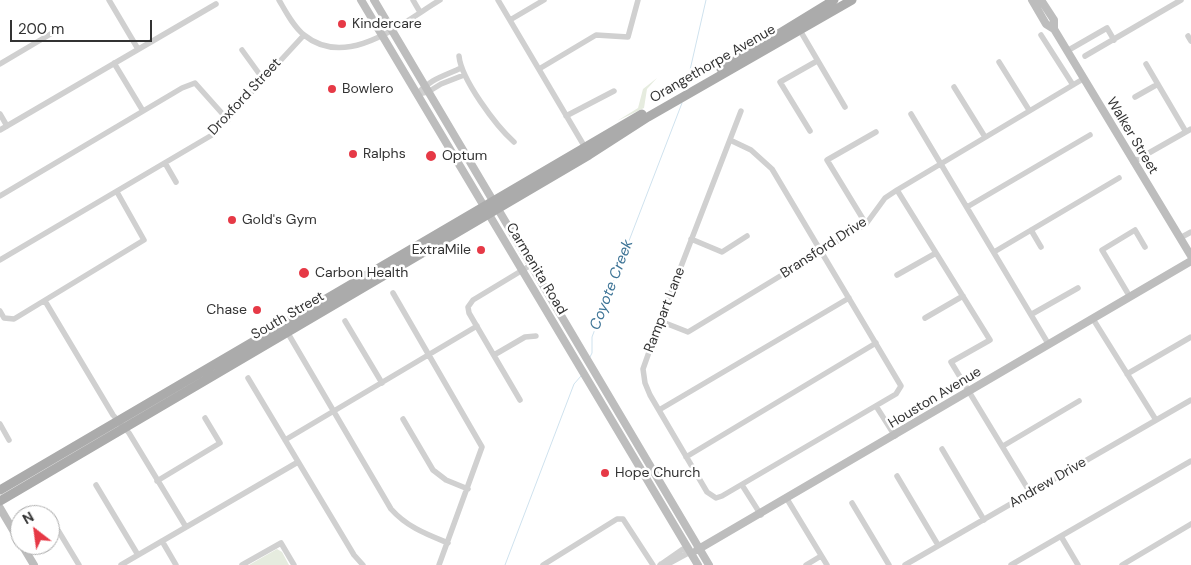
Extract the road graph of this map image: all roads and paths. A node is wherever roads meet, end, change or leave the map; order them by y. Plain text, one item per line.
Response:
1 (110, 0) edge
2 (279, 0) edge
3 (361, 0) edge
4 (374, 0) edge
5 (413, 0) edge
6 (440, 0) edge
7 (498, 0) edge
8 (544, 0) edge
9 (638, 0) edge
10 (834, 0) edge
11 (852, 0) edge
12 (1032, 0) edge
13 (1041, 0) edge
14 (1182, 0) edge
15 (216, 4) dead end
16 (420, 12) junction
17 (510, 20) junction
18 (797, 27) junction
19 (59, 29) dead end
20 (391, 29) junction
21 (1054, 29) junction
22 (382, 34) junction
23 (304, 35) junction
24 (1041, 35) dead end
25 (1114, 40) junction
26 (138, 49) junction
27 (242, 50) dead end
28 (1067, 51) junction
29 (459, 56) dead end
30 (1085, 56) dead end
31 (818, 61) junction
32 (999, 62) dead end
33 (114, 63) junction
34 (0, 64) edge
35 (1146, 64) dead end
36 (461, 68) junction
37 (539, 69) junction
38 (464, 75) junction
39 (263, 79) junction
40 (1083, 79) junction
41 (1158, 84) junction
42 (1073, 85) junction
43 (954, 87) dead end
44 (426, 89) junction
45 (614, 90) dead end
46 (417, 94) junction
47 (1135, 97) dead end
48 (845, 107) dead end
49 (1028, 110) junction
50 (142, 111) junction
51 (741, 111) dead end
52 (0, 114) edge
53 (911, 114) dead end
54 (566, 116) junction
55 (228, 120) junction
56 (7, 126) junction
57 (0, 130) edge
58 (810, 131) dead end
59 (1188, 131) edge
60 (876, 132) dead end
61 (1090, 135) dead end
62 (985, 137) junction
63 (730, 140) junction
64 (514, 142) dead end
65 (587, 151) junction
66 (1133, 162) junction
67 (165, 163) junction
68 (941, 163) junction
69 (1119, 178) dead end
70 (176, 182) dead end
71 (897, 190) junction
72 (117, 192) junction
73 (0, 196) edge
74 (492, 200) junction
75 (483, 205) junction
76 (967, 207) junction
77 (497, 209) junction
78 (488, 214) junction
79 (866, 224) junction
80 (1031, 230) junction
81 (1191, 232) edge
82 (747, 236) dead end
83 (1180, 238) junction
84 (691, 240) junction
85 (1041, 247) dead end
86 (1145, 247) dead end
87 (821, 252) junction
88 (994, 252) junction
89 (936, 253) junction
90 (1191, 256) edge
91 (0, 260) edge
92 (1191, 261) edge
93 (531, 265) junction
94 (522, 270) junction
95 (897, 275) dead end
96 (1078, 288) dead end
97 (393, 293) dead end
98 (963, 296) junction
99 (1130, 297) junction
100 (849, 298) junction
101 (44, 301) junction
102 (0, 311) edge
103 (1032, 314) junction
104 (925, 318) dead end
105 (1093, 319) junction
106 (345, 321) dead end
107 (660, 321) junction
108 (477, 326) junction
109 (285, 328) junction
110 (536, 336) dead end
111 (1191, 337) edge
112 (876, 343) junction
113 (1049, 345) junction
114 (429, 355) junction
115 (494, 355) junction
116 (1127, 374) junction
117 (248, 378) dead end
118 (382, 383) junction
119 (969, 392) junction
120 (520, 400) dead end
121 (1191, 400) edge
122 (1079, 401) dead end
123 (876, 406) junction
124 (659, 410) junction
125 (333, 411) junction
126 (205, 418) dead end
127 (403, 419) dead end
128 (1156, 420) junction
129 (0, 424) edge
130 (121, 424) junction
131 (895, 436) junction
132 (10, 440) dead end
133 (285, 440) junction
134 (1004, 446) junction
135 (942, 449) dead end
136 (686, 457) junction
137 (1191, 461) edge
138 (298, 462) junction
139 (897, 476) dead end
140 (158, 481) junction
141 (96, 485) dead end
142 (742, 485) junction
143 (468, 489) junction
144 (0, 490) edge
145 (1031, 494) junction
146 (787, 499) junction
147 (0, 500) edge
148 (852, 503) dead end
149 (0, 508) edge
150 (760, 515) junction
151 (984, 520) junction
152 (1191, 524) edge
153 (10, 525) edge
154 (186, 527) junction
155 (60, 533) edge
156 (1062, 538) junction
157 (162, 541) junction
158 (448, 543) junction
159 (938, 546) junction
160 (700, 550) junction
161 (690, 552) junction
162 (138, 555) junction
163 (821, 556) junction
164 (1014, 564) edge
165 (79, 565) edge
166 (121, 565) edge
167 (176, 565) edge
168 (242, 565) edge
169 (294, 565) edge
170 (363, 565) edge
171 (439, 565) edge
172 (543, 565) edge
173 (653, 565) edge
174 (661, 565) edge
175 (698, 565) edge
176 (709, 565) edge
177 (806, 565) edge
178 (826, 565) edge
179 (889, 565) edge
180 (905, 565) edge
181 (1078, 565) edge
182 (1122, 565) edge

1 - 26 street
2 - 23 street
3 - 22 main road, Carmenita Road
4 - 20 main road, Carmenita Road
5 - 16 street
6 - 16 street
7 - 17 street
8 - 17 street
9 - 37 street
10 - 18 main road, Orangethorpe Avenue
11 - 18 main road, Orangethorpe Avenue
12 - 21 main road, Walker Street
13 - 21 main road, Walker Street
14 - 25 street
15 - 26 street
16 - 20 street
17 - 37 street
18 - 31 street
18 - 65 main road, Orangethorpe Avenue
19 - 34 street
20 - 22 street
20 - 44 main road, Carmenita Road
21 - 28 main road, Walker Street
22 - 23 street
22 - 46 main road, Carmenita Road
23 - 39 street, Droxford Street
24 - 42 street
25 - 28 street
25 - 30 street
26 - 33 street
27 - 39 street
28 - 40 main road, Walker Street
29 - 36 street
31 - 48 street
31 - 58 street
32 - 49 street
33 - 50 street
33 - 56 street
35 - 41 street
36 - 38 street
36 - 44 street
37 - 54 street
38 - 44 street
38 - 64 street
39 - 55 street, Droxford Street
40 - 42 street, Bransford Drive
40 - 66 main road, Walker Street
41 - 47 street
41 - 59 street
42 - 49 street, Bransford Drive
43 - 62 street
44 - 46 street
44 - 74 main road, Carmenita Road
45 - 54 street
46 - 75 main road, Carmenita Road
49 - 62 street, Bransford Drive
50 - 55 street
50 - 73 street
51 - 63 street, Rampart Lane
52 - 56 street
53 - 68 street
54 - 65 street
55 - 67 street, Droxford Street
56 - 57 street
59 - 66 street
60 - 79 street
61 - 76 street
62 - 68 street, Bransford Drive
63 - 84 street, Rampart Lane
63 - 87 street
65 - 74 main road, South Street
65 - 77 main road, South Street
66 - 83 main road, Walker Street
67 - 70 street
67 - 72 street, Droxford Street
68 - 71 street, Bransford Drive
68 - 76 street
69 - 80 street
71 - 79 street, Bransford Drive
71 - 89 street
72 - 91 street, Droxford Street
72 - 101 street
74 - 75 main road, South Street
74 - 77 main road, Carmenita Road
75 - 78 main road, Carmenita Road
75 - 109 main road, South Street
76 - 88 street
77 - 78 main road, South Street
77 - 93 main road, Carmenita Road
78 - 94 main road, Carmenita Road
78 - 109 main road, South Street
79 - 87 street, Bransford Drive
80 - 85 street
80 - 88 street
81 - 83 street
82 - 84 street
83 - 90 main road, Walker Street
84 - 107 street, Rampart Lane
86 - 99 street
87 - 100 street
87 - 107 street, Bransford Drive
88 - 103 street
89 - 95 street
89 - 98 street
92 - 99 main road, Houston Avenue
93 - 94 street
93 - 160 main road, Carmenita Road
94 - 108 street
94 - 161 main road, Carmenita Road
96 - 103 street
97 - 114 street
98 - 104 street
98 - 119 street
99 - 105 main road, Houston Avenue
100 - 112 street
100 - 124 street
101 - 102 street
101 - 130 street
103 - 113 street
105 - 113 main road, Houston Avenue
105 - 116 street
106 - 118 street
107 - 124 street, Rampart Lane
108 - 114 street
108 - 115 street
109 - 125 street
109 - 130 main road, South Street
110 - 115 street
111 - 116 street
112 - 123 street
112 - 136 street
113 - 119 main road, Houston Avenue
114 - 118 street
114 - 143 street
115 - 120 street
116 - 128 street
117 - 133 street
118 - 125 street
119 - 131 main road, Houston Avenue
119 - 134 street
121 - 128 street, Andrew Drive
122 - 134 street
123 - 131 street
123 - 142 street
124 - 136 street, Rampart Lane
125 - 133 street
125 - 158 street
126 - 140 street
127 - 143 street
128 - 145 street, Andrew Drive
129 - 132 street
130 - 140 street
130 - 144 main road, South Street
130 - 147 main road, South Street
131 - 146 main road, Houston Avenue
133 - 138 street
134 - 145 street
135 - 151 street
136 - 142 street, Rampart Lane
137 - 156 street
138 - 154 street
138 - 170 street
139 - 159 street
140 - 154 street
141 - 162 street
142 - 150 street
143 - 158 street
145 - 151 street, Andrew Drive
146 - 150 main road, Houston Avenue
146 - 163 street
148 - 179 street
149 - 153 main road
150 - 160 main road, Houston Avenue
151 - 159 street, Andrew Drive
152 - 182 street
154 - 157 street
155 - 165 street
156 - 164 street
156 - 181 street
157 - 162 street
157 - 167 street
158 - 171 street
159 - 180 street, Andrew Drive
160 - 161 main road, Houston Avenue
160 - 176 main road, Carmenita Road
161 - 174 street
161 - 175 main road, Carmenita Road
162 - 166 street
163 - 177 street
163 - 178 street
168 - 169 street
172 - 173 street

